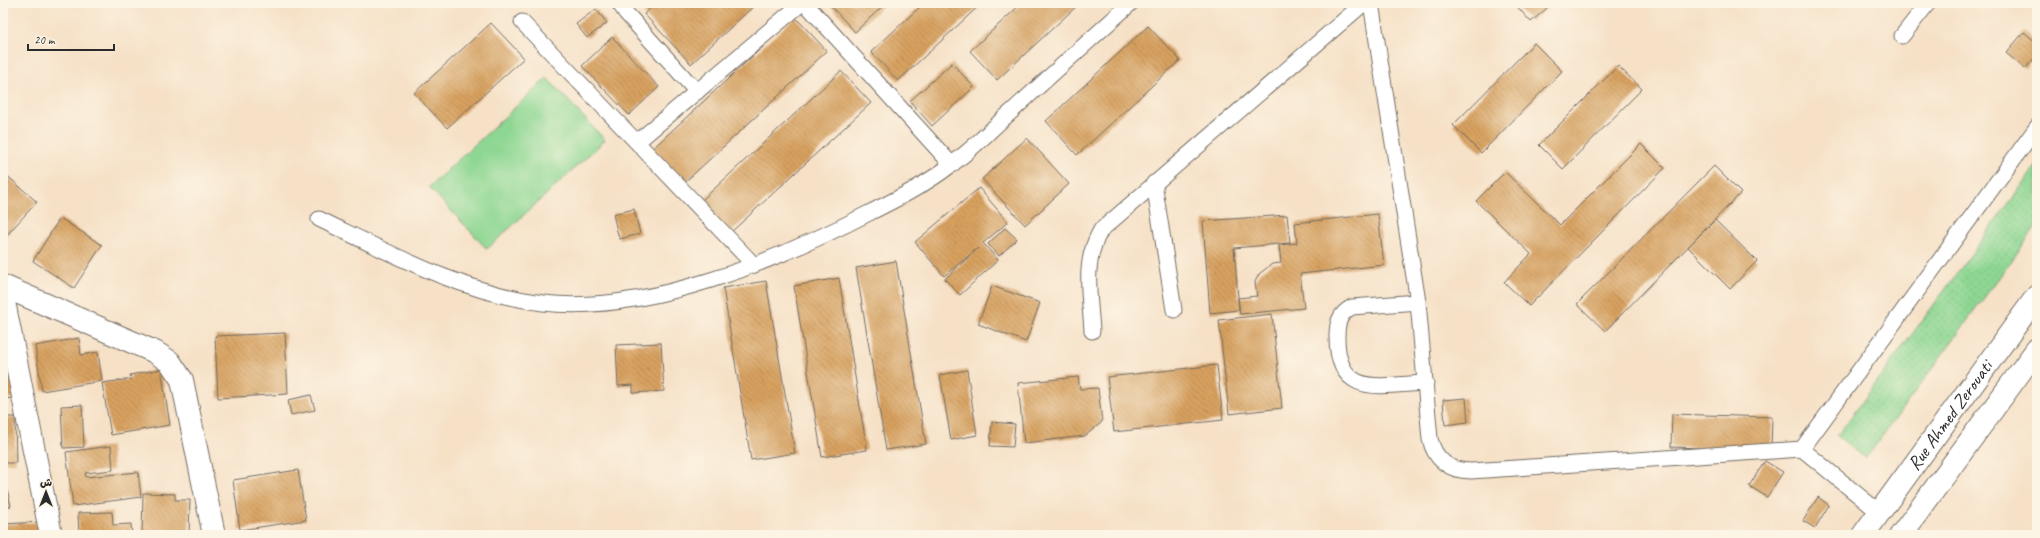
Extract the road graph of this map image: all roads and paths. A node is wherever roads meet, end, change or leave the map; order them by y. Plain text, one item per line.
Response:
1 (619, 3) edge
2 (802, 3) edge
3 (805, 3) edge
4 (1131, 3) edge
5 (1364, 3) edge
6 (1371, 3) edge
7 (1928, 3) edge
8 (522, 22) dead end
9 (1902, 36) dead end
10 (697, 92) junction
11 (2037, 126) edge
12 (637, 142) junction
13 (952, 165) junction
14 (1154, 183) junction
15 (318, 219) dead end
16 (754, 265) junction
17 (3, 286) edge
18 (2037, 296) edge
19 (3, 297) edge
20 (1418, 302) junction
21 (1174, 310) dead end
22 (1092, 331) dead end
23 (2037, 349) edge
24 (1426, 383) junction
25 (1802, 449) junction
26 (1880, 513) junction
27 (51, 535) edge
28 (214, 535) edge
29 (1863, 535) edge
30 (1901, 535) edge

1 - 10 lane
2 - 10 lane
3 - 13 lane
4 - 13 lane
5 - 14 lane
6 - 20 lane
7 - 9 lane
8 - 12 lane
10 - 12 lane
11 - 25 lane
12 - 16 lane
13 - 16 lane
14 - 21 lane
14 - 22 lane
15 - 16 lane
17 - 28 street
18 - 26 street, Rue Ahmed Zerouati
19 - 27 street
20 - 24 lane
20 - 24 lane
23 - 30 street
24 - 25 lane
25 - 26 lane
26 - 29 street, Rue Ahmed Zerouati

